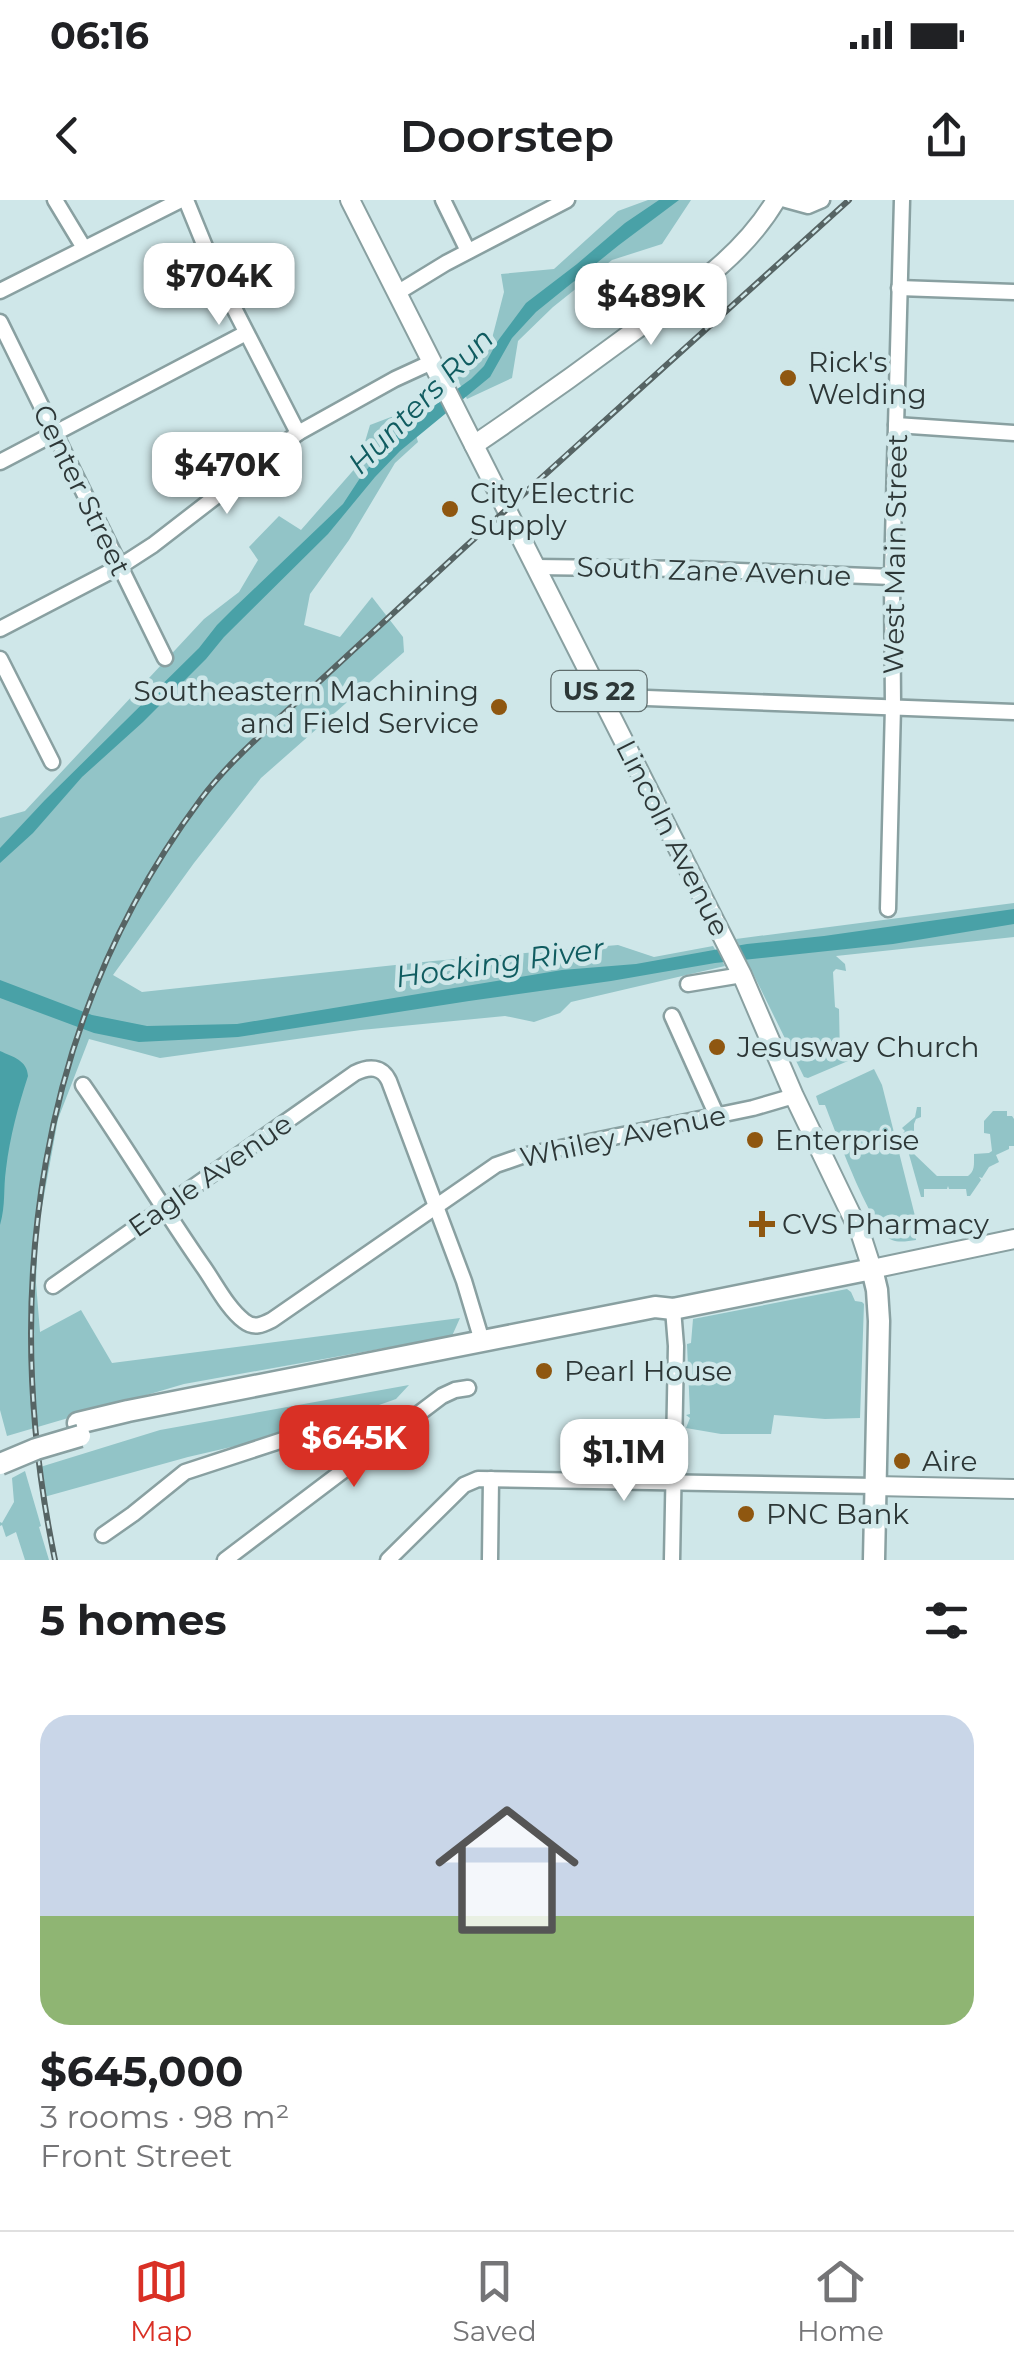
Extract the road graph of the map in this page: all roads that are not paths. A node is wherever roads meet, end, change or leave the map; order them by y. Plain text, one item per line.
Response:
1 (55, 200) edge
2 (183, 200) edge
3 (350, 200) edge
4 (443, 200) edge
5 (567, 200) edge
6 (776, 200) edge
7 (786, 200) edge
8 (822, 200) edge
9 (902, 200) edge
10 (84, 248) junction
11 (468, 251) junction
12 (899, 288) junction
13 (0, 291) edge
14 (1014, 292) edge
15 (398, 293) junction
16 (0, 322) edge
17 (246, 334) junction
18 (432, 362) junction
19 (896, 425) junction
20 (298, 432) junction
21 (1014, 432) edge
22 (55, 434) junction
23 (474, 445) junction
24 (0, 462) edge
25 (119, 567) junction
26 (535, 567) junction
27 (892, 576) junction
28 (0, 629) edge
29 (164, 658) dead end
30 (0, 659) edge
31 (602, 699) junction
32 (893, 706) junction
33 (1014, 712) edge
34 (52, 762) dead end
35 (888, 909) dead end
36 (740, 972) junction
37 (688, 984) dead end
38 (672, 1016) dead end
39 (83, 1085) dead end
40 (794, 1096) junction
41 (717, 1116) junction
42 (436, 1206) junction
43 (164, 1208) junction
44 (1014, 1239) edge
45 (872, 1269) junction
46 (53, 1286) dead end
47 (673, 1309) junction
48 (482, 1342) junction
49 (468, 1388) dead end
50 (79, 1430) junction
51 (0, 1450) edge
52 (0, 1464) edge
53 (344, 1469) junction
54 (491, 1479) junction
55 (673, 1483) junction
56 (875, 1486) junction
57 (1014, 1490) edge
58 (103, 1535) dead end
59 (226, 1560) edge
60 (388, 1560) edge
61 (490, 1560) edge
62 (672, 1560) edge
63 (874, 1560) edge

1 - 10 street
2 - 10 street
2 - 17 street
3 - 15 main road, Lincoln Avenue / US 22
4 - 11 street
5 - 11 street
6 - 23 main road
7 - 8 street
9 - 12 street, West Main Street
10 - 13 street
11 - 15 street
12 - 14 street
12 - 19 street, West Main Street
15 - 18 main road, Lincoln Avenue / US 22
16 - 22 street, Center Street
17 - 20 street
17 - 22 street
18 - 20 street
18 - 23 main road, Lincoln Avenue / US 22
19 - 21 street
19 - 27 street, West Main Street
20 - 25 street
22 - 24 street
22 - 25 street, Center Street
23 - 26 main road, Lincoln Avenue / US 22
25 - 28 street
25 - 29 street, Center Street
26 - 27 street, South Zane Avenue
26 - 31 main road, Lincoln Avenue / US 22
27 - 32 street, West Main Street
30 - 34 street
31 - 32 street
31 - 36 main road, Lincoln Avenue / US 22
32 - 33 street
32 - 35 street, West Main Street
36 - 37 street
36 - 40 main road, Lincoln Avenue / US 22
38 - 41 street
39 - 43 street
40 - 41 street, Whiley Avenue
40 - 45 main road, Lincoln Avenue / US 22
41 - 42 street, Whiley Avenue
42 - 43 street, Whiley Avenue
42 - 43 street, Eagle Avenue
42 - 48 street
43 - 46 street, Eagle Avenue
44 - 45 main road
45 - 47 highway
45 - 56 highway, US 22
47 - 48 highway
47 - 50 highway
47 - 55 street
48 - 50 highway
49 - 53 street
50 - 51 highway
50 - 52 highway, bridge
53 - 58 street
53 - 59 street
54 - 55 street
54 - 60 street
54 - 61 street
55 - 56 street
55 - 62 street
56 - 57 main road
56 - 63 highway, US 22

